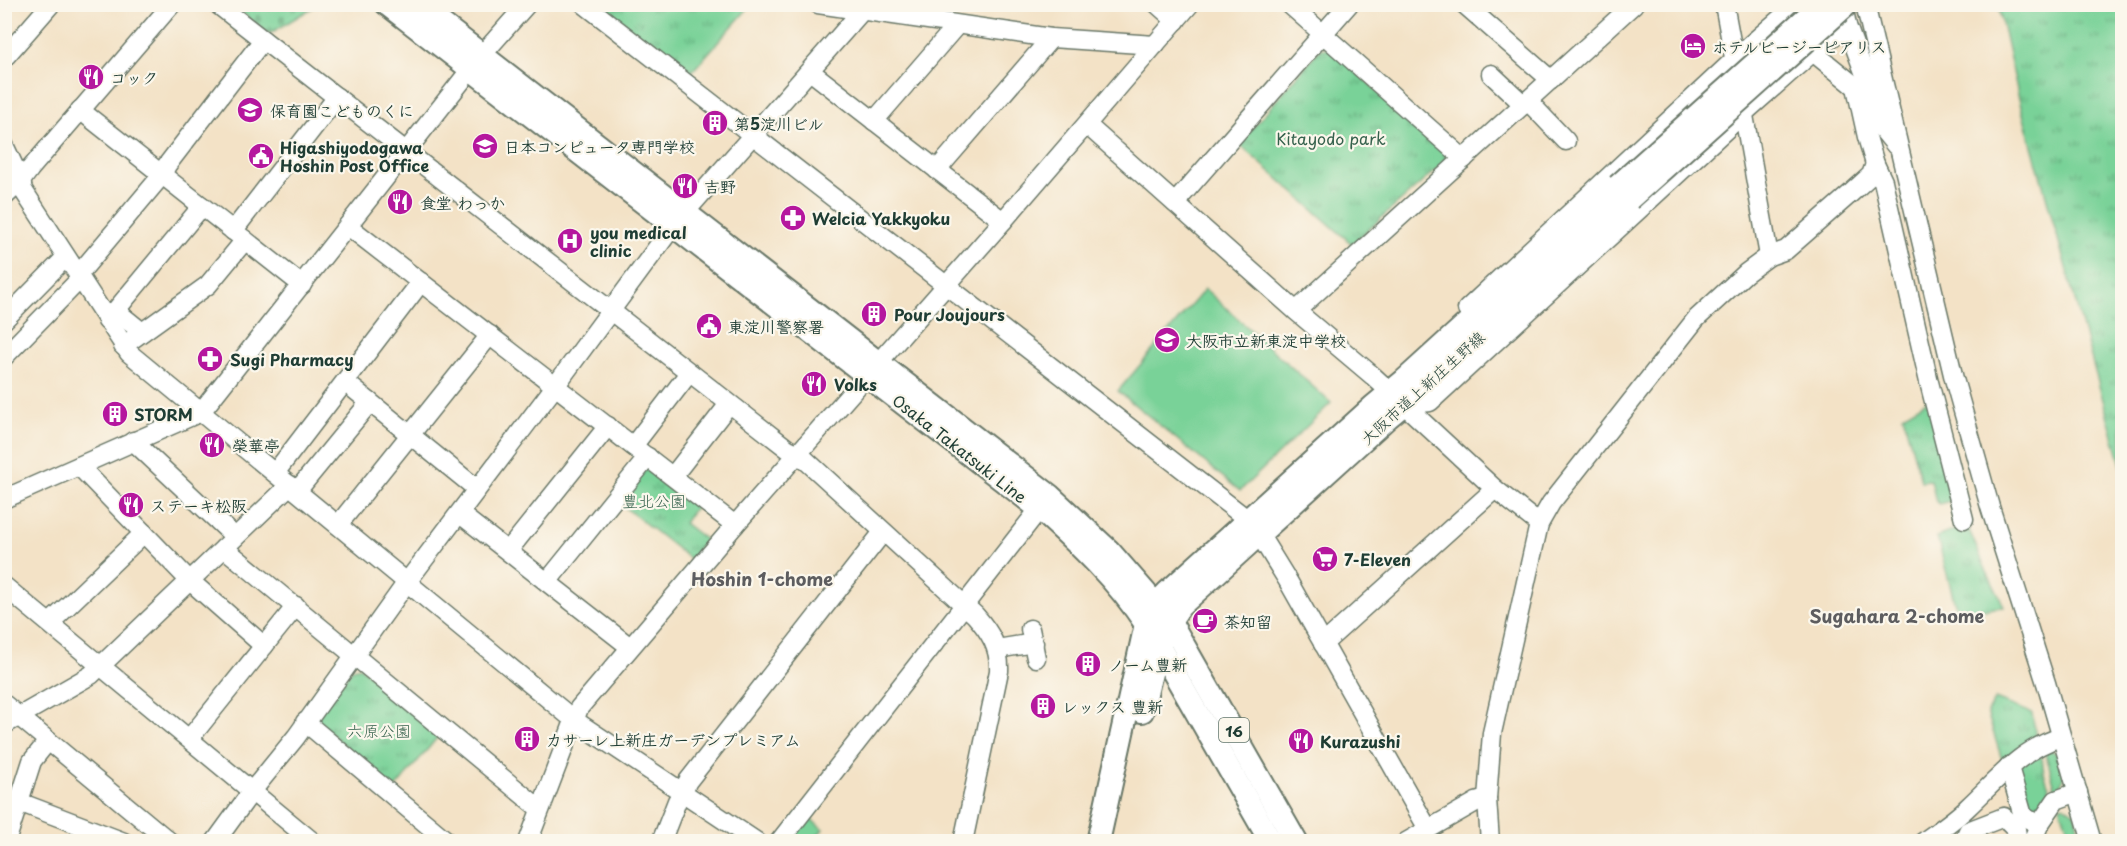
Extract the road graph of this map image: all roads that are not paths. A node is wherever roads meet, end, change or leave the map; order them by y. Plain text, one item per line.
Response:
1 (172, 4) edge
2 (217, 4) edge
3 (387, 4) edge
4 (416, 4) edge
5 (527, 4) edge
6 (584, 4) edge
7 (818, 4) edge
8 (1157, 4) edge
9 (1190, 4) edge
10 (1289, 4) edge
11 (1349, 4) edge
12 (1464, 4) edge
13 (1634, 4) edge
14 (1724, 4) edge
15 (1797, 4) edge
16 (1821, 4) edge
17 (1865, 4) edge
18 (865, 7) edge
19 (43, 8) edge
20 (1617, 11) edge
21 (1846, 12) edge
22 (1176, 21) junction
23 (957, 25) junction
24 (1323, 36) junction
25 (1051, 38) junction
26 (263, 40) junction
27 (1155, 45) junction
28 (1813, 52) junction
29 (4, 58) edge
30 (1735, 59) junction
31 (476, 62) junction
32 (810, 70) junction
33 (1491, 74) dead end
34 (1551, 80) junction
35 (337, 97) junction
36 (1526, 103) junction
37 (80, 110) junction
38 (1744, 113) junction
39 (874, 121) junction
40 (1087, 125) junction
41 (751, 136) junction
42 (1566, 141) dead end
43 (4, 145) edge
44 (1899, 150) junction
45 (407, 151) junction
46 (1464, 159) junction
47 (1875, 164) junction
48 (937, 170) junction
49 (162, 175) junction
50 (21, 181) junction
51 (1623, 193) junction
52 (4, 197) edge
53 (1175, 203) junction
54 (202, 206) junction
55 (679, 220) junction
56 (1003, 221) junction
57 (348, 226) junction
58 (239, 236) junction
59 (1769, 256) junction
60 (66, 257) junction
61 (79, 277) junction
62 (421, 282) junction
63 (302, 285) junction
64 (945, 285) junction
65 (1296, 311) junction
66 (611, 312) junction
67 (111, 316) junction
68 (4, 320) edge
69 (142, 332) junction
70 (490, 335) junction
71 (123, 346) junction
72 (4, 357) edge
73 (873, 370) junction
74 (689, 373) junction
75 (1954, 379) junction
76 (345, 382) junction
77 (1929, 382) junction
78 (556, 386) junction
79 (1397, 399) junction
80 (370, 402) junction
81 (729, 404) junction
82 (201, 412) junction
83 (608, 426) junction
84 (410, 435) junction
85 (134, 441) junction
86 (633, 446) junction
87 (799, 454) junction
88 (648, 457) junction
89 (79, 466) junction
90 (275, 473) junction
91 (673, 476) junction
92 (293, 488) junction
93 (477, 489) junction
94 (1495, 489) junction
95 (8, 491) edge
96 (1045, 502) junction
97 (460, 514) junction
98 (1964, 519) dead end
99 (1539, 524) junction
100 (338, 525) junction
101 (735, 525) junction
102 (1253, 527) junction
103 (883, 532) junction
104 (144, 533) junction
105 (229, 542) junction
106 (508, 551) junction
107 (189, 580) junction
108 (407, 582) junction
109 (548, 582) junction
110 (4, 586) edge
111 (965, 605) junction
112 (296, 606) junction
113 (1157, 616) junction
114 (50, 623) junction
115 (1033, 643) dead end
116 (1323, 644) junction
117 (264, 646) junction
118 (630, 647) junction
119 (1160, 647) junction
120 (997, 649) junction
121 (355, 654) junction
122 (100, 667) junction
123 (4, 704) edge
124 (574, 720) junction
125 (12, 721) edge
126 (305, 722) junction
127 (2061, 737) junction
128 (190, 738) junction
129 (48, 741) junction
130 (2009, 767) junction
131 (252, 791) junction
132 (682, 791) junction
133 (2078, 792) junction
134 (1487, 799) junction
135 (12, 802) edge
136 (540, 809) junction
137 (1428, 829) junction
138 (2036, 833) edge
139 (6, 842) edge
140 (124, 842) edge
141 (170, 842) edge
142 (215, 842) edge
143 (313, 842) edge
144 (448, 842) edge
145 (528, 842) edge
146 (662, 842) edge
147 (757, 842) edge
148 (779, 842) edge
149 (963, 842) edge
150 (1098, 842) edge
151 (1113, 842) edge
152 (1271, 842) edge
153 (1296, 842) edge
154 (1406, 842) edge
155 (1490, 842) edge
156 (1923, 842) edge
157 (1963, 842) edge
158 (2018, 842) edge
159 (2092, 842) edge

1 - 37 street
2 - 26 street
3 - 31 main road, Osaka Takatsuki Line / 16
4 - 31 main road, Osaka Takatsuki Line / 16
5 - 31 street
6 - 41 street
7 - 18 street
8 - 22 street
9 - 22 street
10 - 24 street
11 - 24 street
12 - 34 street
13 - 20 street
14 - 30 street
15 - 30 street
16 - 51 main road, 大阪市道上新庄生野線, bridge
17 - 44 street
18 - 23 street
18 - 32 street
19 - 29 street
20 - 34 street
21 - 28 street
21 - 44 street
21 - 51 main road, 大阪市道上新庄生野線, bridge
22 - 27 street
23 - 25 street
23 - 39 street
24 - 46 street
24 - 53 street
25 - 27 street
25 - 48 street
26 - 35 street
26 - 49 street
27 - 40 street
28 - 38 street
28 - 47 street
30 - 38 street
30 - 79 street
31 - 45 street
31 - 55 main road, Osaka Takatsuki Line / 16
32 - 39 street
32 - 41 street
33 - 36 street
34 - 36 street
35 - 45 street
35 - 58 street
36 - 42 street
36 - 46 street
37 - 49 street
37 - 50 street
38 - 59 street
38 - 79 street
39 - 48 street
40 - 53 street
40 - 56 street
41 - 55 street
41 - 64 street
43 - 50 street
44 - 75 street
45 - 57 street
45 - 66 street
46 - 65 street
47 - 59 street
47 - 77 street
48 - 56 street
49 - 54 street
49 - 61 street
50 - 52 street
50 - 60 street
51 - 79 main road, 大阪市道上新庄生野線
53 - 65 street
54 - 58 street
54 - 67 street
55 - 66 street
55 - 73 main road, Osaka Takatsuki Line / 16
56 - 64 street
57 - 62 street
57 - 63 street
58 - 63 street
58 - 69 street
59 - 99 street
60 - 61 street
60 - 68 street
61 - 67 street
61 - 72 street
62 - 70 street
62 - 76 street
63 - 82 street
64 - 73 street
64 - 102 street
65 - 79 street
66 - 74 street
66 - 78 street
67 - 69 street
67 - 71 street
69 - 71 street
70 - 78 street
70 - 84 street
71 - 82 street
73 - 87 street
73 - 96 main road, Osaka Takatsuki Line / 16
74 - 81 street
74 - 86 street
75 - 77 street
75 - 127 street
76 - 80 street
76 - 90 street
77 - 98 street
78 - 83 street
78 - 93 street
79 - 94 street
79 - 102 main road, 大阪市道上新庄生野線
80 - 84 street
80 - 92 street
81 - 87 street
81 - 91 street
82 - 85 street
82 - 90 street
83 - 86 street
83 - 106 street
84 - 93 street
84 - 100 street
85 - 89 street
85 - 105 street
86 - 88 street
87 - 101 street
87 - 103 street
88 - 91 street
88 - 109 street
89 - 95 street
89 - 104 street
90 - 92 street
91 - 101 street
92 - 100 street
92 - 105 street
93 - 97 street
94 - 99 street
94 - 116 street
96 - 111 street
96 - 113 main road, Osaka Takatsuki Line / 16
97 - 106 street
97 - 108 street
99 - 134 street
100 - 108 street
101 - 118 street
102 - 113 main road, 大阪市道上新庄生野線
102 - 116 street
103 - 111 street
103 - 132 street
104 - 107 street
104 - 114 street
105 - 107 street
105 - 112 street
106 - 109 street
107 - 117 street
107 - 122 street
108 - 121 street
108 - 124 street
109 - 118 street
110 - 114 street
111 - 120 street
111 - 148 street
112 - 117 street
112 - 121 street
113 - 119 main road, 大阪市道上新庄生野線
113 - 150 main road, 大阪市道上新庄生野線
113 - 153 main road, Osaka Takatsuki Line / 16
114 - 122 street
115 - 120 street
116 - 137 street
117 - 128 street
118 - 124 street
119 - 151 main road, 大阪市道上新庄生野線
119 - 152 main road, 16
120 - 149 street
121 - 126 street
121 - 136 street
122 - 125 street
122 - 128 street
123 - 125 street
124 - 132 street
124 - 136 street
125 - 129 street
126 - 131 street
126 - 144 street
127 - 130 street
127 - 133 street
128 - 131 street
129 - 135 street
129 - 141 street
130 - 138 street
130 - 156 street
131 - 142 street
131 - 143 street
132 - 146 street
132 - 147 street
133 - 138 street
133 - 159 street
134 - 137 street
134 - 155 street
135 - 139 street
135 - 140 street
136 - 145 street
137 - 154 street
157 - 158 street

